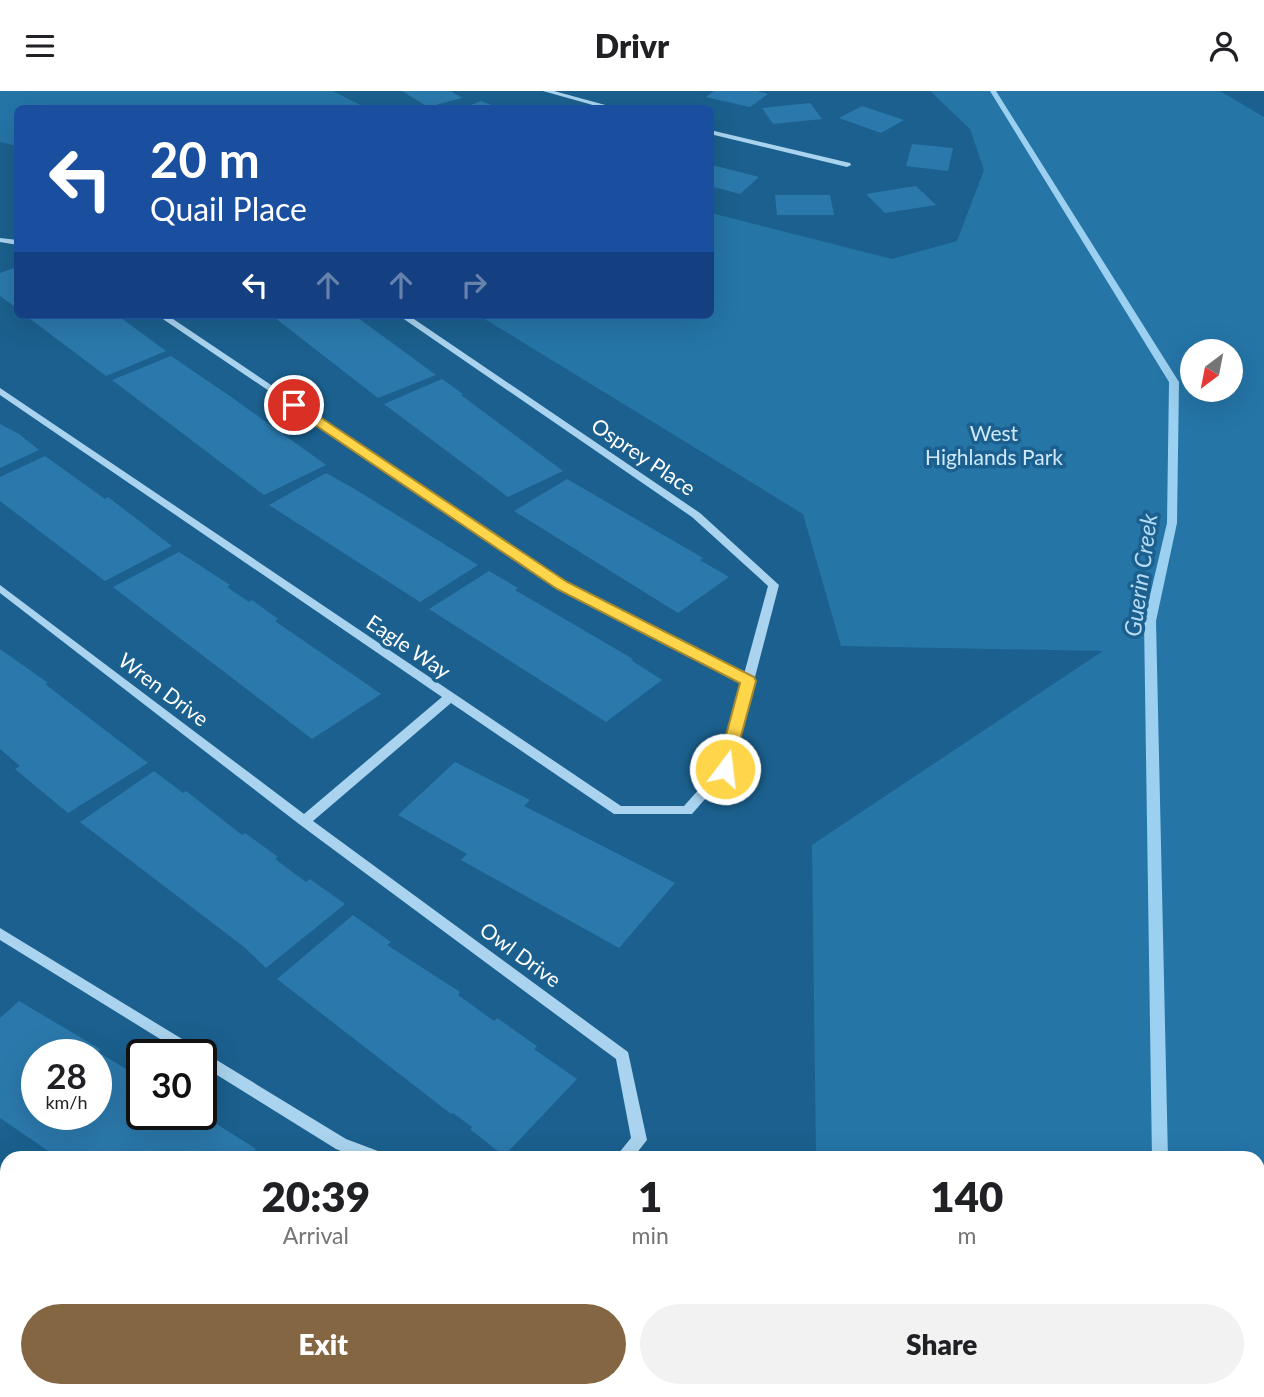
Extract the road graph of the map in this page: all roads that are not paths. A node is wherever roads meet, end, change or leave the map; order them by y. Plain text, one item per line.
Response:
1 (546, 91) edge
2 (601, 105) edge
3 (714, 133) edge
4 (847, 165) dead end
5 (167, 319) edge
6 (408, 319) edge
7 (0, 391) edge
8 (0, 588) edge
9 (748, 681) junction
10 (450, 697) junction
11 (304, 821) junction
12 (0, 933) edge
13 (172, 1039) edge
14 (217, 1067) edge
15 (359, 1151) edge
16 (629, 1151) edge

1 - 2 street
3 - 4 street
5 - 9 street
6 - 9 street, Osprey Place
7 - 10 street, Eagle Way
8 - 11 street, Wren Drive
9 - 10 street, Eagle Way
10 - 11 street
11 - 16 street, Owl Drive
12 - 13 street
14 - 15 street

